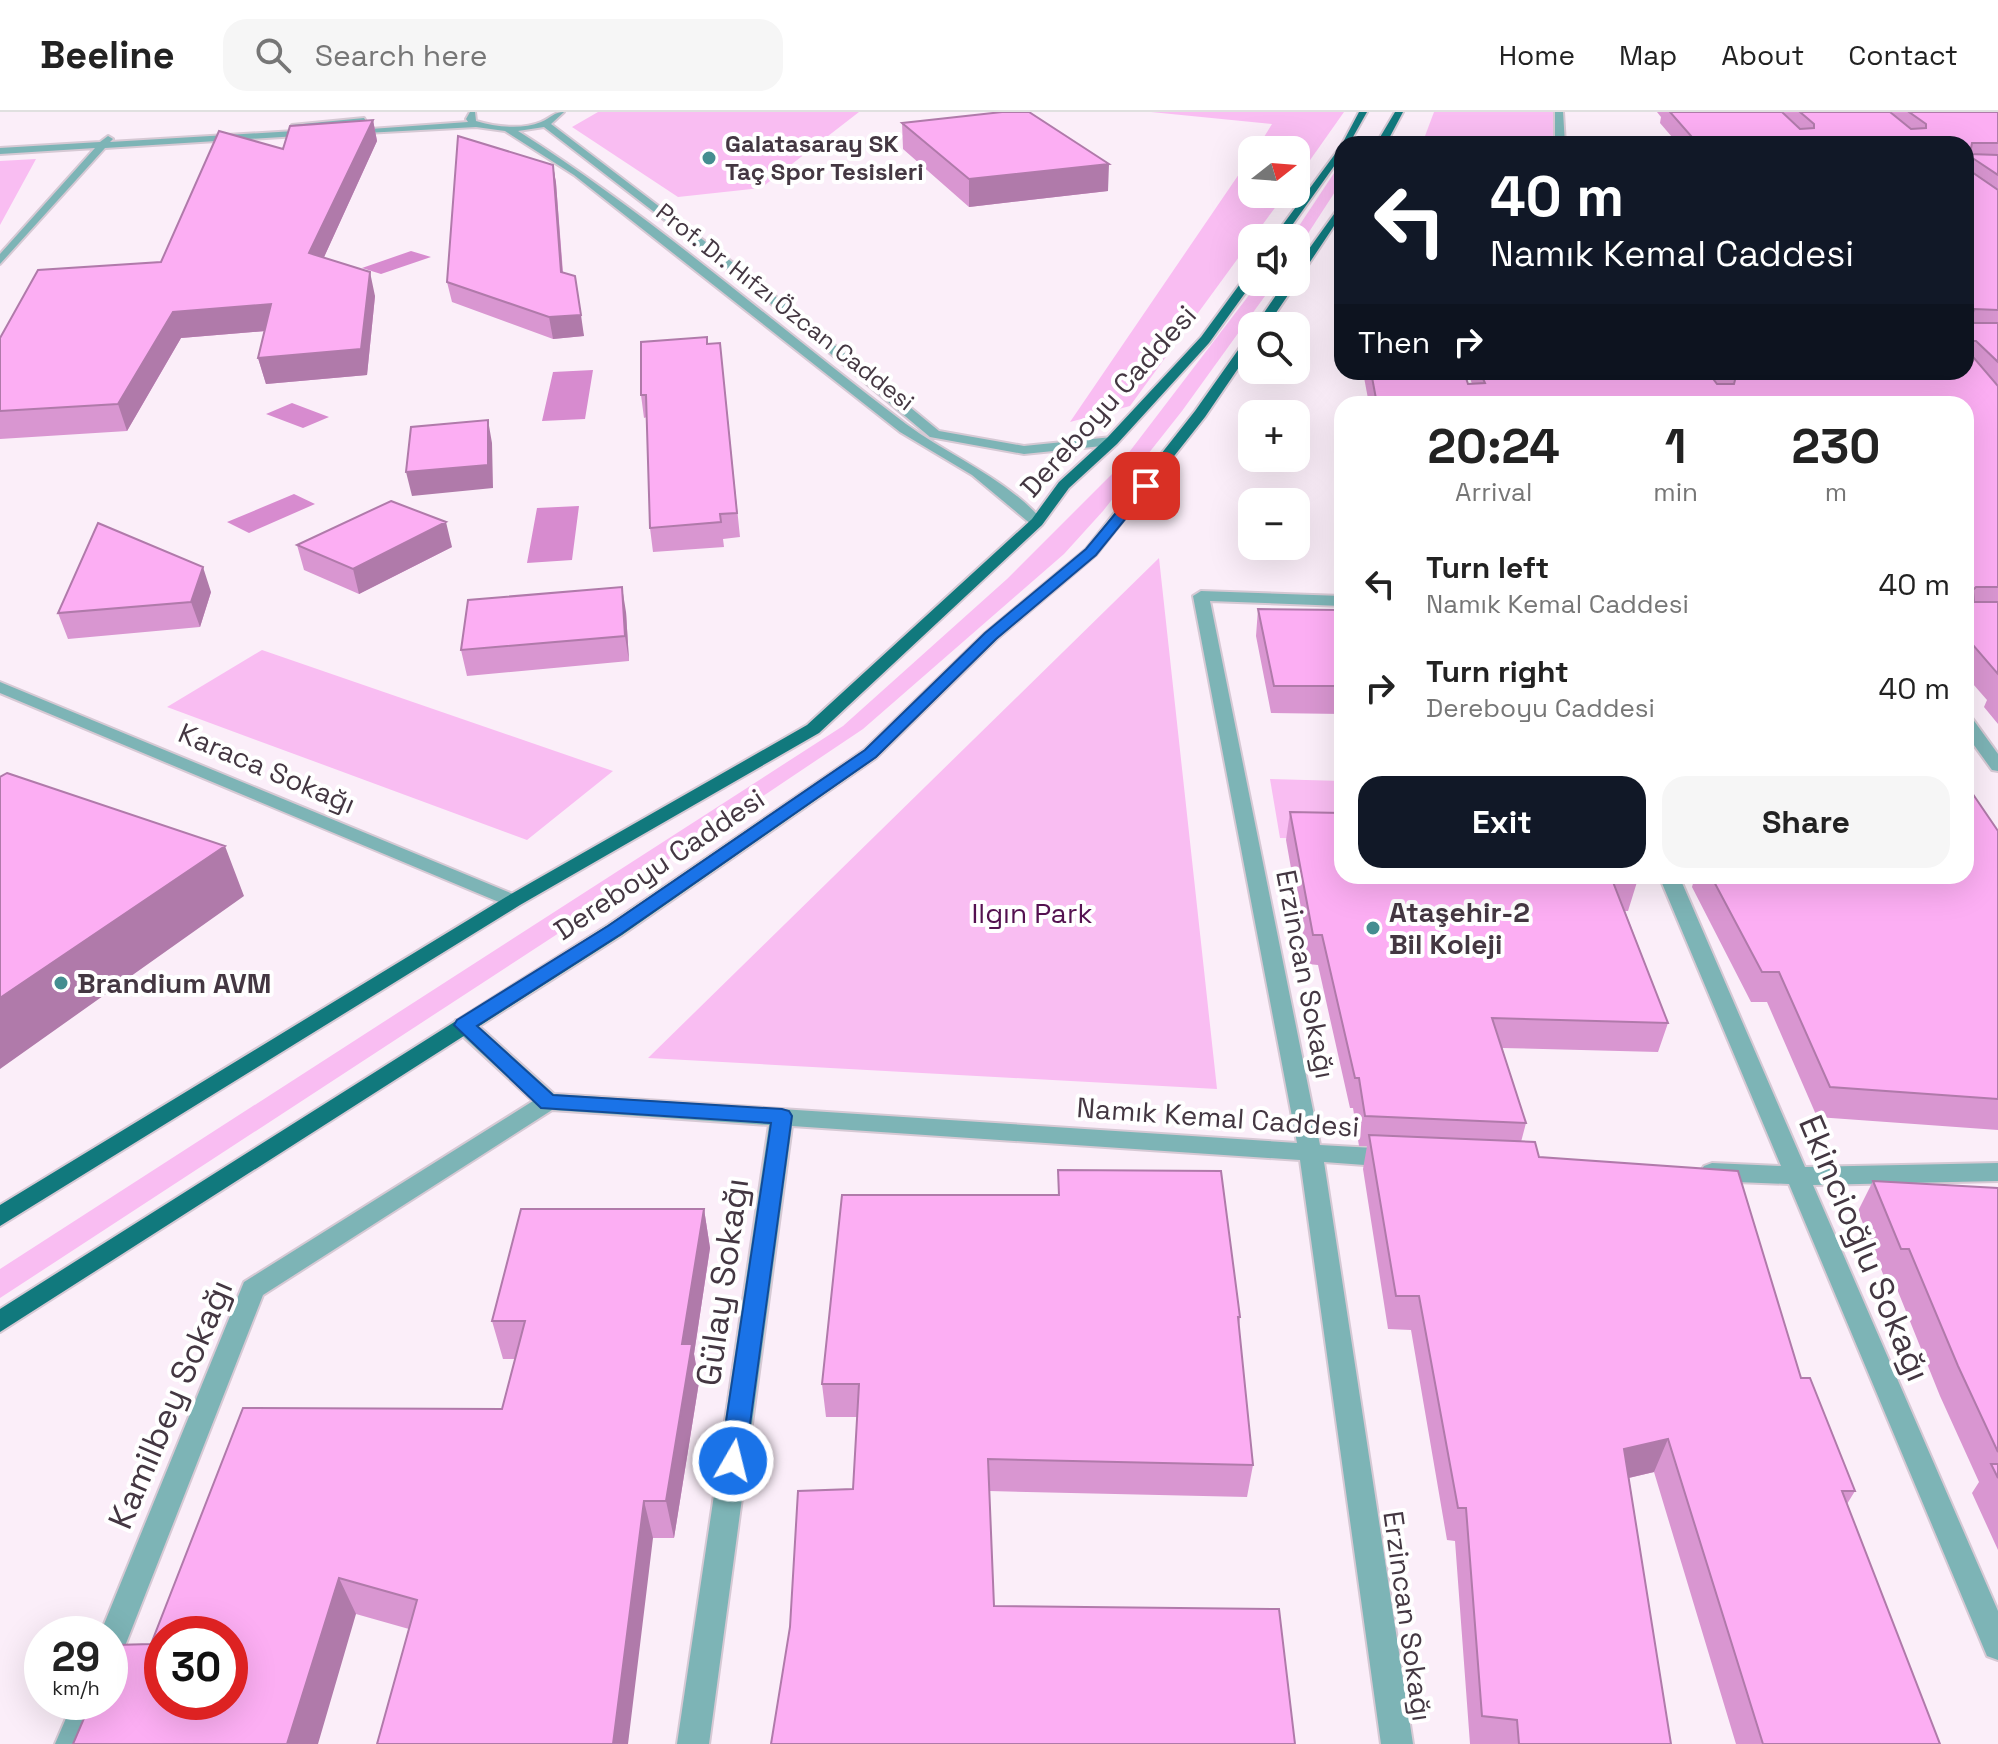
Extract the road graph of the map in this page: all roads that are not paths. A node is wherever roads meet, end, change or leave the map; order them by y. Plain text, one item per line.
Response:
1 (467, 112) edge
2 (475, 112) edge
3 (560, 112) edge
4 (1363, 112) edge
5 (1399, 112) edge
6 (1559, 112) edge
7 (545, 123) junction
8 (476, 124) junction
9 (506, 128) junction
10 (1349, 136) edge
11 (1386, 136) edge
12 (1560, 136) edge
13 (107, 140) junction
14 (0, 142) edge
15 (0, 151) edge
16 (1334, 159) edge
17 (1334, 218) edge
18 (1288, 224) edge
19 (17, 242) junction
20 (0, 243) edge
21 (1310, 254) edge
22 (0, 261) edge
23 (1238, 294) edge
24 (1238, 359) edge
25 (1112, 441) junction
26 (1037, 522) junction
27 (1334, 601) edge
28 (0, 687) edge
29 (1974, 733) edge
30 (1998, 766) edge
31 (1672, 884) edge
32 (513, 901) junction
33 (464, 1025) junction
34 (548, 1102) junction
35 (782, 1116) junction
36 (1311, 1155) junction
37 (1421, 1159) edge
38 (1687, 1171) edge
39 (1998, 1172) edge
40 (1797, 1176) junction
41 (0, 1217) edge
42 (0, 1322) edge
43 (122, 1616) edge
44 (1998, 1646) edge
45 (81, 1720) edge
46 (71, 1744) edge
47 (693, 1744) edge
48 (1397, 1744) edge

1 - 13 street
2 - 8 street
3 - 7 street, Prof. Dr. Hıfzı Özcan Caddesi
4 - 10 main road
5 - 11 main road
6 - 12 street
7 - 9 street, Prof. Dr. Hıfzı Özcan Caddesi
7 - 25 street, Prof. Dr. Hıfzı Özcan Caddesi
8 - 9 street, Prof. Dr. Hıfzı Özcan Caddesi
8 - 13 street, Prof. Dr. Hıfzı Özcan Caddesi
9 - 26 street, Prof. Dr. Hıfzı Özcan Caddesi
13 - 14 street
13 - 15 street
13 - 19 street
16 - 18 main road
17 - 21 main road
19 - 20 street
19 - 22 street
23 - 25 main road, Dereboyu Caddesi
24 - 33 main road, Dereboyu Caddesi
25 - 26 main road, Dereboyu Caddesi
26 - 32 main road, Dereboyu Caddesi
27 - 36 street, Erzincan Sokağı
28 - 32 street, Karaca Sokağı
29 - 30 street
31 - 40 street, Ekincioğlu Sokağı
32 - 41 main road, Dereboyu Caddesi
33 - 34 street
33 - 42 main road, Dereboyu Caddesi
34 - 35 street, Namık Kemal Caddesi
34 - 43 street, Kamilbey Sokağı
35 - 36 street, Namık Kemal Caddesi
35 - 47 street, Gülay Sokağı
36 - 37 street, Namık Kemal Caddesi
36 - 48 street, Erzincan Sokağı
38 - 40 street
39 - 40 street
40 - 44 street, Ekincioğlu Sokağı
45 - 46 street

